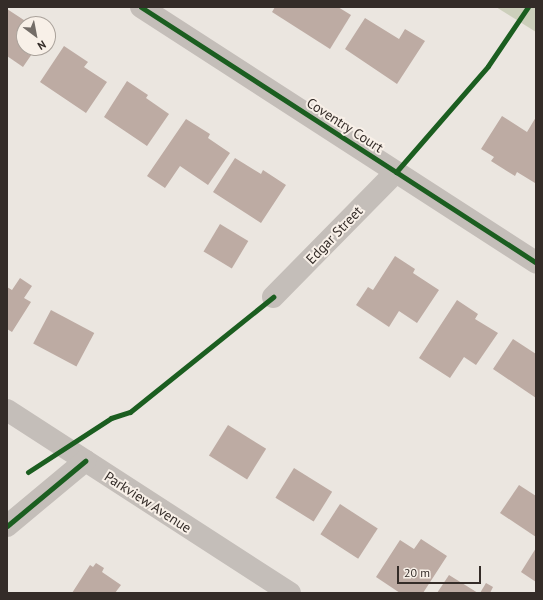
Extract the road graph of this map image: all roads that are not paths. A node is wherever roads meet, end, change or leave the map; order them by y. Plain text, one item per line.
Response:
1 (141, 7) edge
2 (396, 172) junction
3 (536, 263) edge
4 (273, 297) dead end
5 (7, 410) edge
6 (85, 461) junction
7 (7, 526) edge
8 (290, 593) edge

1 - 2 street, Coventry Court
2 - 3 street, Coventry Court
2 - 4 street, Edgar Street
5 - 6 street, Parkview Avenue
6 - 7 street
6 - 8 street, Parkview Avenue

